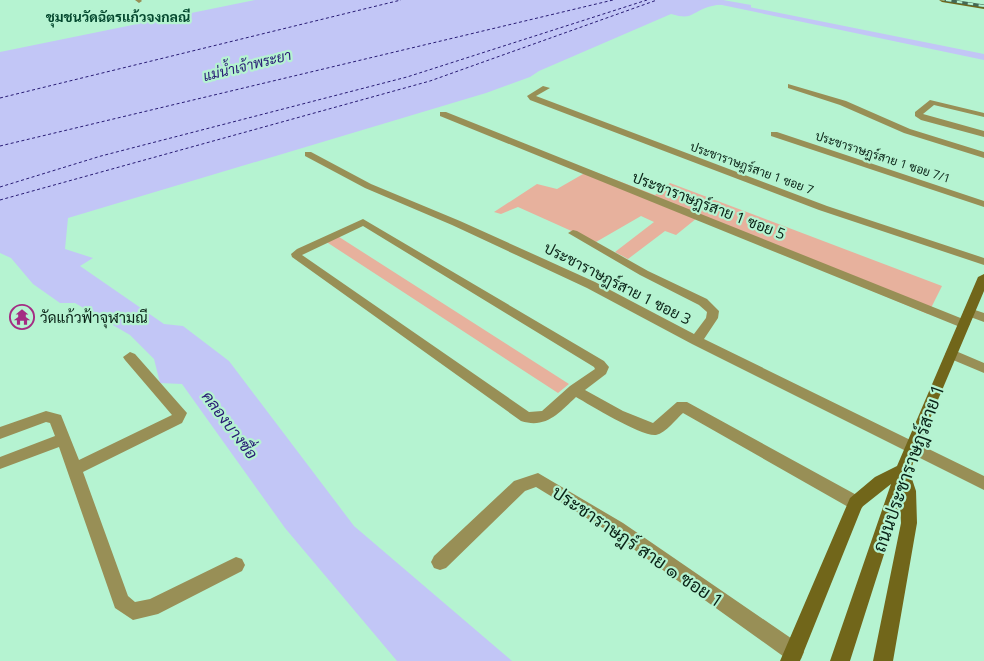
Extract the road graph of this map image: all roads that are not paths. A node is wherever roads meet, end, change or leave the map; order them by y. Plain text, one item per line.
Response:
1 (942, 0) edge
2 (963, 0) edge
3 (984, 5) edge
4 (791, 86) dead end
5 (546, 88) dead end
6 (443, 114) dead end
7 (984, 115) edge
8 (902, 129) junction
9 (774, 134) dead end
10 (984, 134) edge
11 (894, 137) dead end
12 (308, 154) dead end
13 (984, 155) edge
14 (984, 204) edge
15 (573, 234) dead end
16 (984, 262) edge
17 (984, 277) edge
18 (969, 312) junction
19 (984, 318) edge
20 (964, 324) junction
21 (696, 341) junction
22 (951, 354) junction
23 (130, 357) dead end
24 (984, 368) edge
25 (576, 390) junction
26 (0, 433) edge
27 (63, 440) junction
28 (911, 447) junction
29 (0, 463) edge
30 (75, 469) junction
31 (902, 471) junction
32 (984, 483) edge
33 (856, 503) junction
34 (440, 562) dead end
35 (236, 565) dead end
36 (792, 657) edge
37 (840, 661) edge
38 (884, 661) edge

1 - 3 main road
2 - 3 main road
4 - 8 street
5 - 16 street, ประชาราษฎร์สาย 1 ซอย 7
6 - 20 street, ประชาราษฎร์สาย 1 ซอย 5
7 - 10 street
8 - 11 street
8 - 13 street
9 - 14 street, ประชาราษฎร์สาย 1 ซอย 7/1
12 - 21 street, ประชาราษฎร์สาย 1 ซอย 3
15 - 21 street
17 - 18 main road, ถนนประชาราษฎร์สาย 1
18 - 19 street
18 - 20 main road, ถนนประชาราษฎร์สาย 1
20 - 22 main road, ถนนประชาราษฎร์สาย 1
21 - 28 street, ประชาราษฎร์สาย 1 ซอย 3
22 - 24 street
22 - 28 main road, ถนนประชาราษฎร์สาย 1
23 - 30 street
25 - 25 street
25 - 33 street
26 - 27 street
27 - 29 street
27 - 30 street
28 - 31 main road, ถนนประชาราษฎร์สาย 1
28 - 32 street, ประชาราษฎร์สาย 1 ซอย 3
30 - 35 street
31 - 33 main road
31 - 37 main road, ถนนประชาราษฎร์สาย 1
31 - 38 main road
33 - 36 main road
34 - 36 street, ประชาราษฎร์ สาย ๑ ซอย 1

